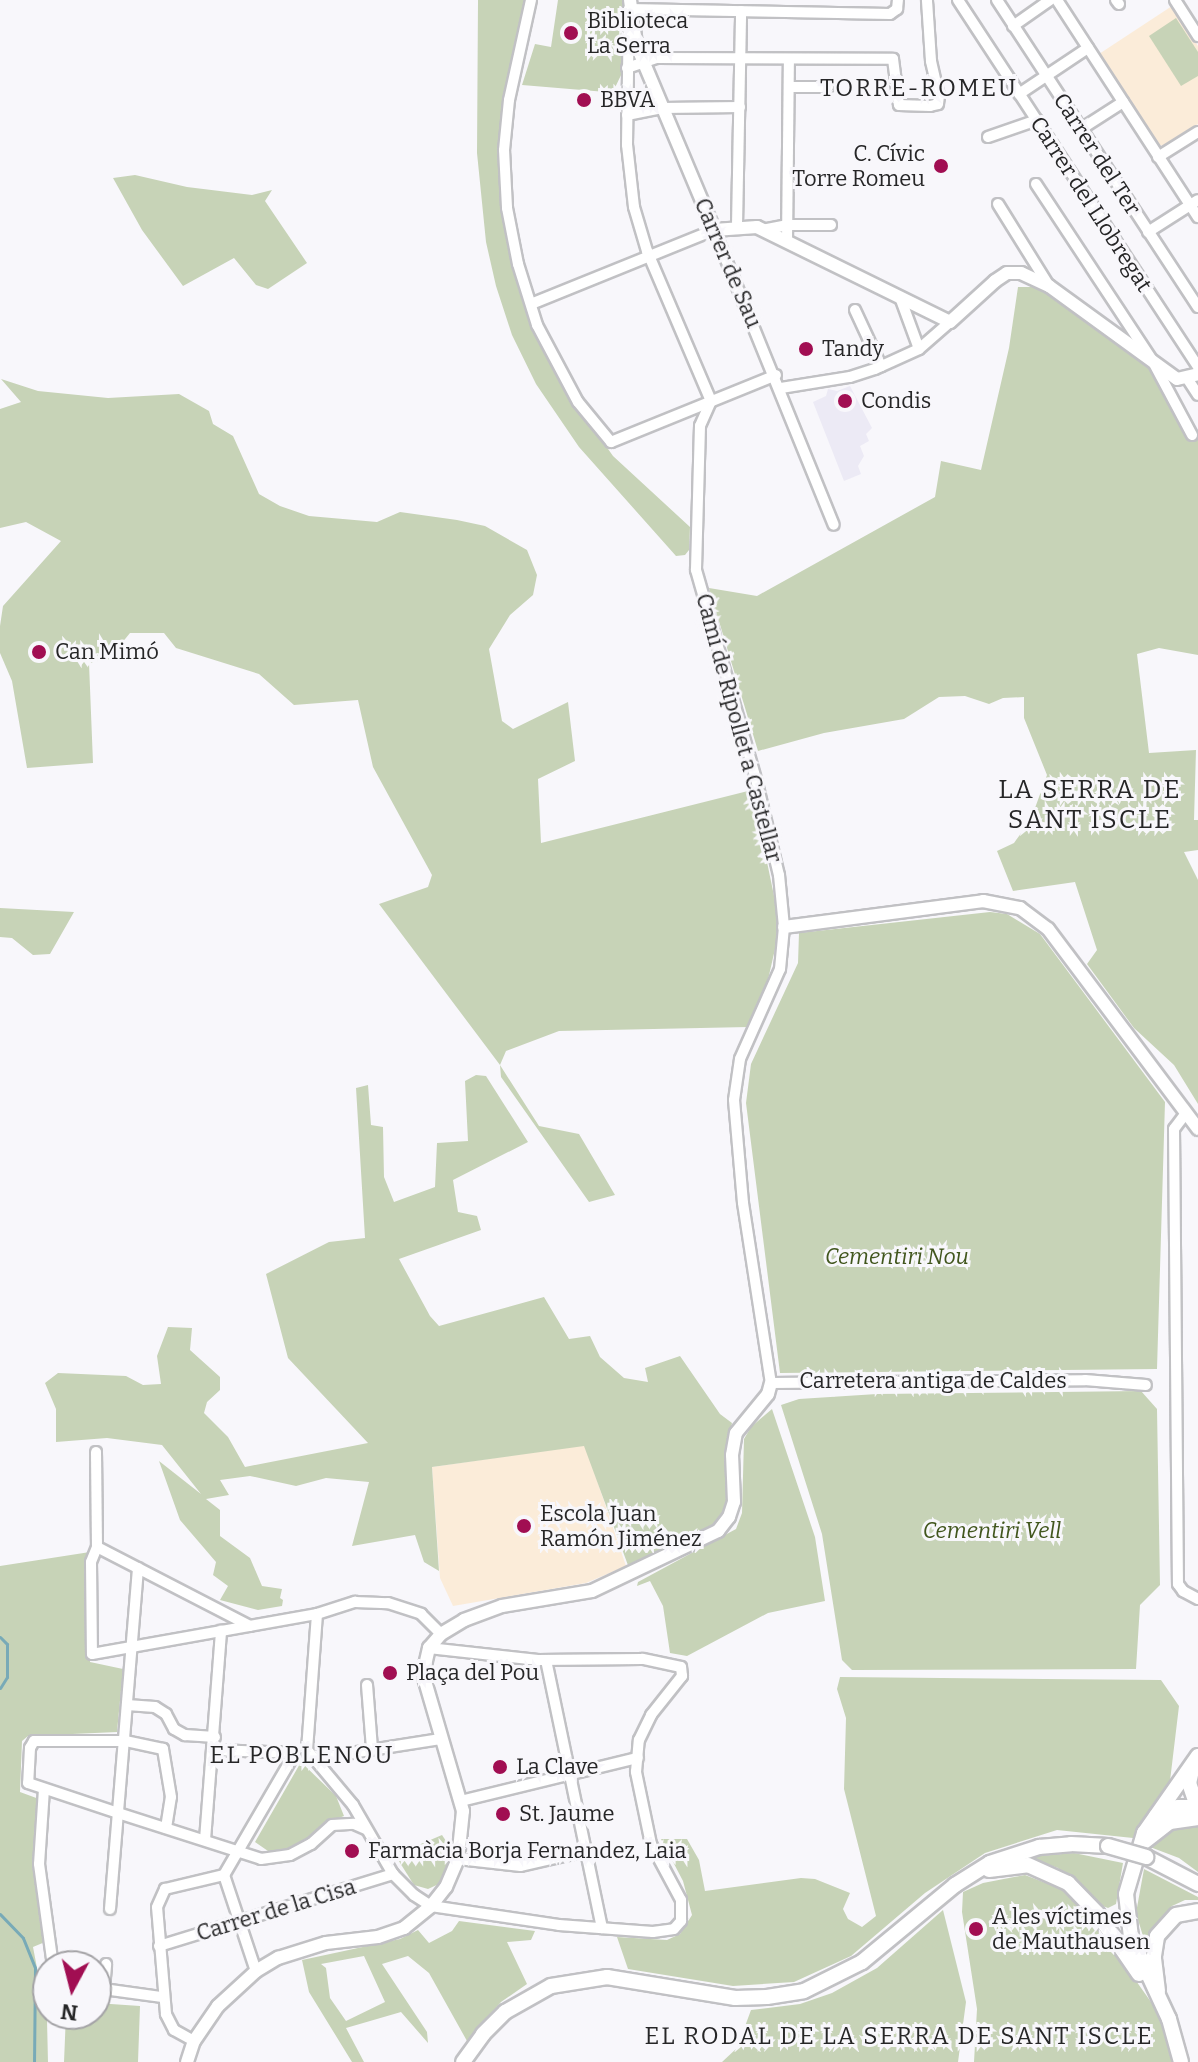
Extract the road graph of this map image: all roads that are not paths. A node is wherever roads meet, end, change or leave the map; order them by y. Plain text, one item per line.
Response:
1 (531, 0) edge
2 (898, 0) edge
3 (927, 0) edge
4 (958, 0) edge
5 (997, 0) edge
6 (1050, 0) edge
7 (1057, 0) edge
8 (1175, 0) edge
9 (630, 5) edge
10 (664, 5) edge
11 (765, 6) edge
12 (741, 11) junction
13 (1194, 19) edge
14 (1013, 26) junction
15 (1198, 36) edge
16 (1088, 48) junction
17 (741, 58) junction
18 (789, 59) junction
19 (644, 63) junction
20 (627, 68) junction
21 (1047, 77) junction
22 (789, 87) junction
23 (828, 87) dead end
24 (1019, 94) junction
25 (1123, 102) junction
26 (740, 107) junction
27 (663, 108) junction
28 (627, 115) junction
29 (1037, 120) junction
30 (1081, 129) junction
31 (1198, 132) edge
32 (988, 137) dead end
33 (1158, 157) junction
34 (1036, 184) dead end
35 (1194, 203) edge
36 (998, 204) dead end
37 (1198, 217) edge
38 (787, 225) junction
39 (831, 225) dead end
40 (737, 226) junction
41 (714, 230) junction
42 (762, 230) junction
43 (1148, 232) junction
44 (787, 242) junction
45 (650, 258) junction
46 (1049, 286) junction
47 (900, 297) junction
48 (531, 304) junction
49 (1198, 307) edge
50 (855, 310) dead end
51 (947, 320) junction
52 (919, 349) junction
53 (1152, 360) junction
54 (881, 366) junction
55 (1198, 367) edge
56 (776, 375) junction
57 (1192, 376) edge
58 (781, 388) junction
59 (1198, 395) edge
60 (711, 401) junction
61 (1192, 435) dead end
62 (834, 525) dead end
63 (784, 927) junction
64 (1186, 1113) junction
65 (1198, 1129) edge
66 (771, 1383) junction
67 (1146, 1385) dead end
68 (96, 1452) dead end
69 (97, 1547) junction
70 (138, 1568) junction
71 (1198, 1599) edge
72 (317, 1614) junction
73 (250, 1626) junction
74 (221, 1631) junction
75 (441, 1634) junction
76 (132, 1648) junction
77 (429, 1648) junction
78 (546, 1660) junction
79 (367, 1685) dead end
80 (127, 1705) junction
81 (215, 1737) junction
82 (440, 1739) junction
83 (124, 1741) junction
84 (372, 1749) junction
85 (214, 1750) junction
86 (305, 1754) junction
87 (638, 1758) junction
88 (1196, 1759) edge
89 (569, 1774) junction
90 (44, 1789) junction
91 (461, 1801) junction
92 (1197, 1808) edge
93 (118, 1813) junction
94 (1158, 1822) junction
95 (166, 1828) junction
96 (368, 1830) junction
97 (205, 1840) junction
98 (236, 1849) junction
99 (586, 1851) junction
100 (1142, 1852) junction
101 (458, 1859) junction
102 (973, 1872) junction
103 (393, 1874) junction
104 (224, 1875) junction
105 (1198, 1884) edge
106 (431, 1906) junction
107 (110, 1909) dead end
108 (1126, 1909) junction
109 (1198, 1911) edge
110 (1097, 1913) junction
111 (239, 1921) junction
112 (602, 1928) junction
113 (159, 1946) junction
114 (51, 1950) edge
115 (256, 1971) junction
116 (112, 1991) edge
117 (162, 1997) junction
118 (1158, 1997) junction
119 (194, 2041) junction
120 (187, 2062) edge
121 (463, 2062) edge
122 (1181, 2062) edge

1 - 48 street
2 - 11 street
3 - 18 street
4 - 24 street, Carrer del Llobregat
5 - 14 street, Carrer del Ter
6 - 14 street
7 - 16 street
8 - 13 street
9 - 10 street
9 - 19 street, Carrer de Sau
9 - 20 street
10 - 12 street
11 - 12 street
12 - 17 street
13 - 15 street
14 - 21 street, Carrer del Ter
16 - 21 street
16 - 25 street
17 - 18 street
17 - 19 street
17 - 26 street
18 - 22 street
19 - 20 street
19 - 27 street, Carrer de Sau
20 - 28 street
21 - 24 street
21 - 30 street, Carrer del Ter
22 - 23 street
22 - 38 street
24 - 29 street, Carrer del Llobregat
25 - 30 street
25 - 33 street
26 - 27 street
26 - 40 street
27 - 28 street
27 - 41 street, Carrer de Sau
28 - 45 street
29 - 32 street
29 - 55 street, Carrer del Llobregat
30 - 43 street, Carrer del Ter
31 - 33 street
33 - 35 street
34 - 53 street
35 - 37 street
35 - 43 street
36 - 46 street
38 - 39 street
38 - 42 street
38 - 44 street
40 - 41 street
40 - 42 street
41 - 45 street
41 - 56 street, Carrer de Sau
42 - 44 street
43 - 49 street, Carrer del Ter
44 - 47 street
45 - 48 street
45 - 60 street
46 - 51 street
46 - 53 street
47 - 51 street
47 - 52 street
48 - 60 street
50 - 54 street
51 - 52 street
52 - 54 street
53 - 57 street
53 - 61 street
54 - 58 street
56 - 58 street, Carrer de Sau
56 - 60 street
57 - 59 street
58 - 62 street, Carrer de Sau
60 - 63 street, Camí de Ripollet a Castellar
63 - 64 street
63 - 66 street, Camí de Ripollet a Castellar
64 - 65 street
64 - 71 street
66 - 67 street, Carretera antiga de Caldes
66 - 75 street, Carretera antiga de Caldes
68 - 69 street
69 - 70 street
69 - 76 street
70 - 73 street
70 - 76 street
72 - 73 street
72 - 75 street
72 - 86 street
73 - 74 street
74 - 76 street
74 - 81 street
75 - 77 street, Carretera antiga de Caldes
76 - 80 street
77 - 78 street
77 - 82 street
78 - 87 street
78 - 89 street
79 - 84 street
80 - 81 street
80 - 83 street
81 - 85 street
82 - 84 street
82 - 91 street
83 - 90 street
83 - 93 street
83 - 95 street
84 - 86 street
85 - 86 street
85 - 97 street
86 - 96 street
86 - 98 street
87 - 89 street
87 - 112 street
88 - 92 main road
88 - 94 main road
89 - 91 street
89 - 99 street
90 - 93 street
90 - 114 street
91 - 101 street
92 - 94 main road
93 - 95 street
93 - 107 street
94 - 100 main road
95 - 97 street
96 - 98 street
96 - 103 street
97 - 98 street
98 - 104 street
99 - 101 street
99 - 112 street
100 - 102 main road, bridge
100 - 105 main road
100 - 108 main road
101 - 106 street
102 - 110 main road
102 - 121 main road
103 - 106 street
103 - 111 street, Carrer de la Cisa
104 - 111 street
104 - 113 street
106 - 112 street
106 - 115 street
108 - 110 main road
108 - 118 main road
109 - 118 main road
110 - 118 main road
111 - 113 street, Carrer de la Cisa
111 - 115 street
113 - 117 street
115 - 119 street
116 - 117 street
117 - 119 street
118 - 122 main road
119 - 120 street

